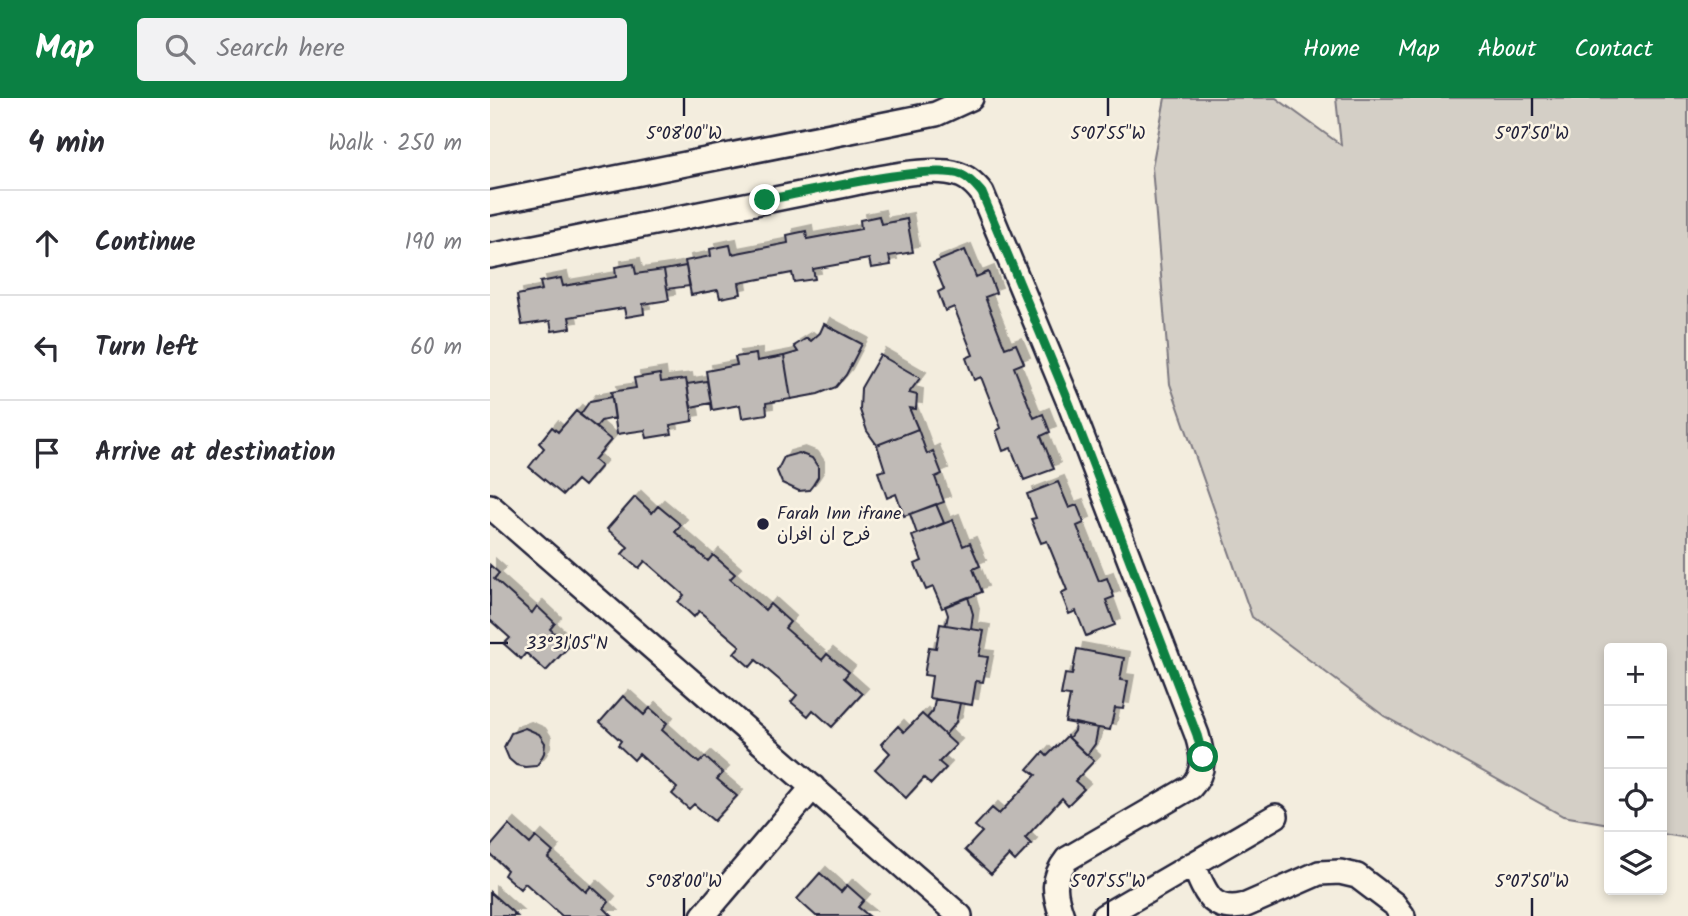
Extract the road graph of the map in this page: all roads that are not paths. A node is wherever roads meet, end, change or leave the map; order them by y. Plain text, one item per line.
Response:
1 (971, 98) edge
2 (490, 203) edge
3 (490, 256) edge
4 (490, 506) edge
5 (813, 787) junction
6 (1276, 816) dead end
7 (1193, 864) junction
8 (703, 916) edge
9 (960, 916) edge
10 (1062, 916) edge
11 (1104, 916) edge
12 (1403, 916) edge

1 - 2 street
3 - 10 street
4 - 5 street
5 - 8 street
5 - 9 street
6 - 7 street
7 - 11 street
7 - 12 street

